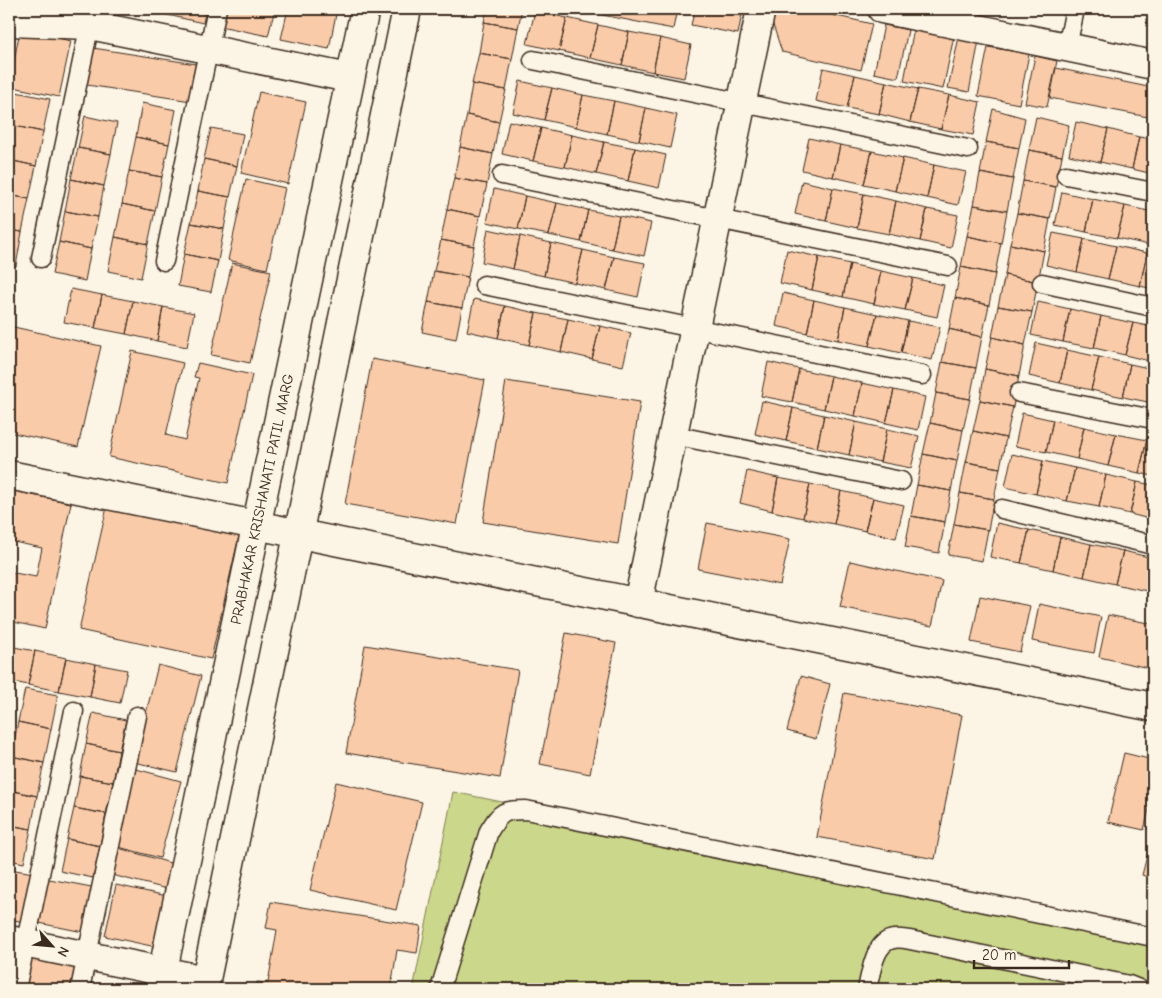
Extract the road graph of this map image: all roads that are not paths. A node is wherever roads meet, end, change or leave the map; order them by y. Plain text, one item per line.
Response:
1 (217, 9) edge
2 (365, 9) edge
3 (407, 9) edge
4 (761, 9) edge
5 (882, 9) edge
6 (1075, 9) edge
7 (955, 16) edge
8 (92, 17) edge
9 (9, 22) edge
10 (1067, 47) junction
11 (209, 49) junction
12 (533, 60) dead end
13 (1153, 65) edge
14 (349, 78) junction
15 (742, 103) junction
16 (968, 149) dead end
17 (1066, 174) dead end
18 (502, 175) dead end
19 (1153, 192) edge
20 (718, 219) junction
21 (41, 258) dead end
22 (164, 261) dead end
23 (948, 266) dead end
24 (1042, 283) dead end
25 (484, 286) dead end
26 (1153, 307) edge
27 (695, 328) junction
28 (922, 375) dead end
29 (1019, 393) dead end
30 (1153, 420) edge
31 (673, 435) junction
32 (9, 475) edge
33 (901, 481) dead end
34 (1002, 509) dead end
35 (257, 526) junction
36 (298, 534) junction
37 (1153, 545) edge
38 (638, 603) junction
39 (1153, 708) edge
40 (74, 711) dead end
41 (137, 716) dead end
42 (1153, 937) edge
43 (17, 942) edge
44 (87, 957) junction
45 (161, 980) edge
46 (205, 985) edge
47 (16, 989) edge
48 (80, 989) edge
49 (440, 989) edge
50 (867, 989) edge
51 (1139, 989) edge

1 - 11 lane
2 - 14 street, PRABHAKAR KRISHANATI PATIL MARG
3 - 36 street
4 - 15 street
5 - 7 street
6 - 10 lane
7 - 10 street
8 - 9 street
8 - 11 street
8 - 21 lane
10 - 13 street
11 - 14 street
11 - 22 lane
12 - 15 lane
14 - 35 street, PRABHAKAR KRISHANATI PATIL MARG
15 - 16 lane
15 - 20 street
17 - 19 lane
18 - 20 lane
20 - 23 lane
20 - 27 street
24 - 26 lane
25 - 27 lane
27 - 28 lane
27 - 31 street
29 - 30 lane
31 - 33 lane
31 - 38 street
32 - 35 street
34 - 37 lane
35 - 36 street
35 - 45 street, PRABHAKAR KRISHANATI PATIL MARG
36 - 38 street
36 - 46 street
38 - 39 street
40 - 43 lane
41 - 44 lane
42 - 49 lane
43 - 44 street
43 - 47 lane
44 - 45 street
44 - 48 lane
45 - 46 street
50 - 51 lane

